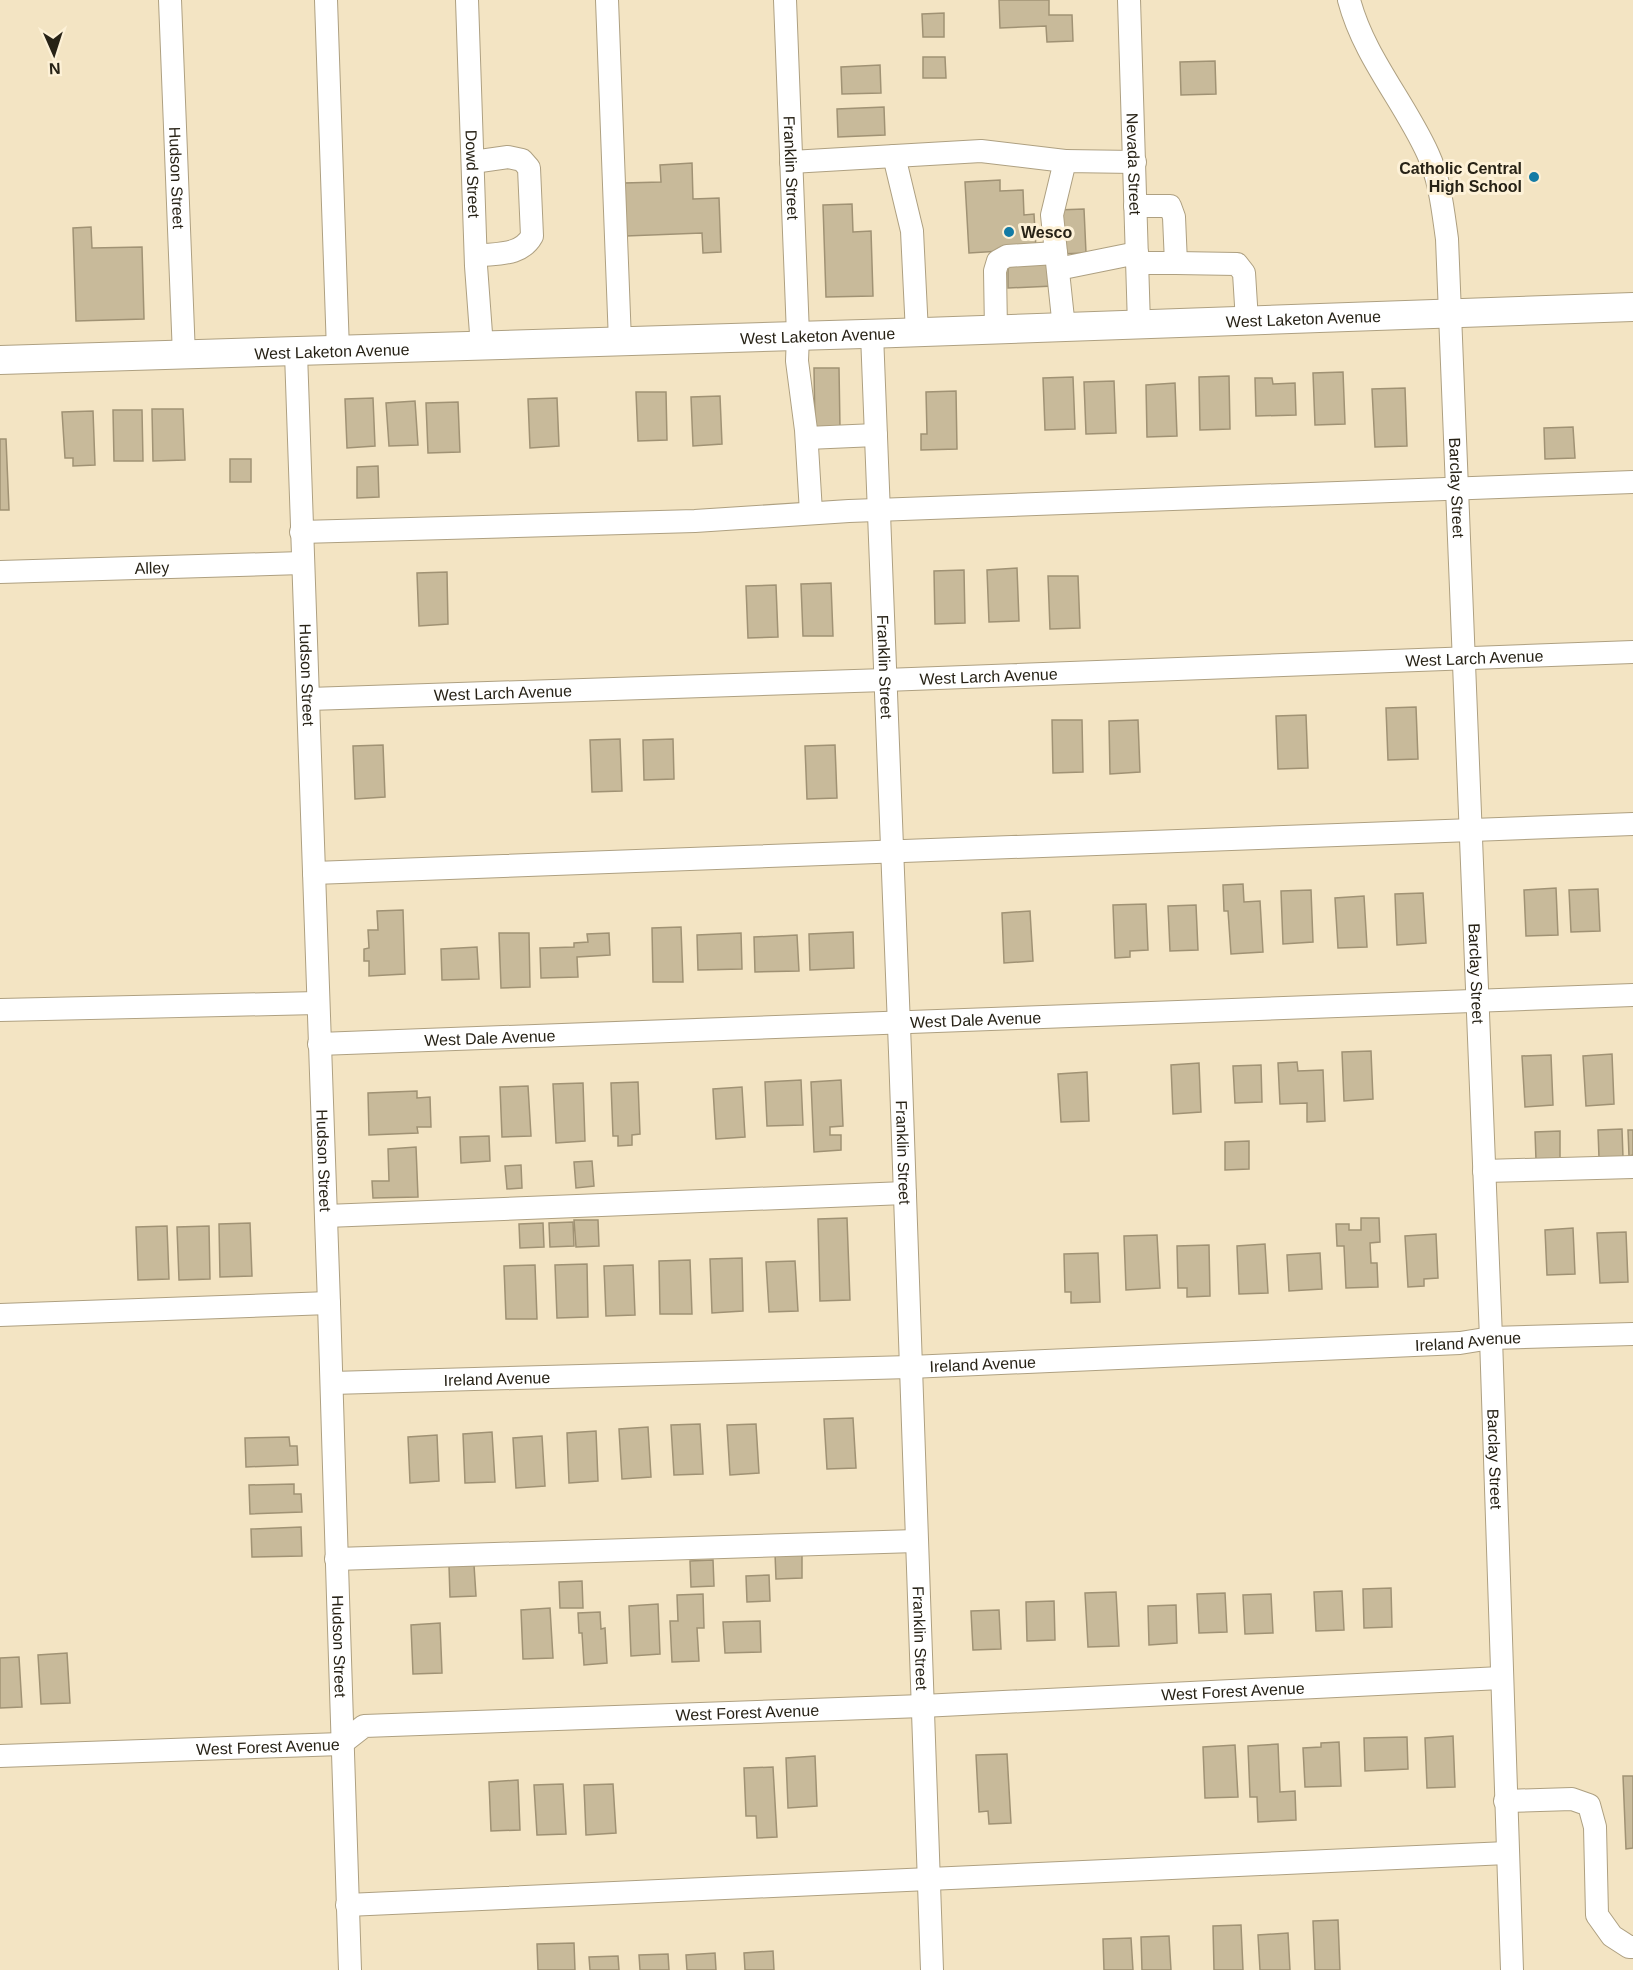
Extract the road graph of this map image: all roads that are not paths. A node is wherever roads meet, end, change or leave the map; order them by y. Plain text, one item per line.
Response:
1 (170, 0) edge
2 (326, 0) edge
3 (467, 0) edge
4 (607, 0) edge
5 (785, 0) edge
6 (1129, 0) edge
7 (1349, 0) edge
8 (894, 156) junction
9 (1065, 161) junction
10 (473, 162) junction
11 (791, 162) junction
12 (1135, 162) junction
13 (1135, 206) junction
14 (476, 256) junction
15 (1137, 258) junction
16 (1057, 261) junction
17 (1176, 263) junction
18 (1633, 308) edge
19 (1449, 314) junction
20 (1247, 321) junction
21 (1139, 326) junction
22 (1064, 328) junction
23 (996, 330) junction
24 (917, 333) junction
25 (872, 334) junction
26 (798, 335) junction
27 (620, 342) junction
28 (482, 346) junction
29 (338, 351) junction
30 (296, 353) junction
31 (184, 356) junction
32 (0, 360) edge
33 (807, 434) junction
34 (876, 435) junction
35 (1633, 482) edge
36 (1457, 488) junction
37 (878, 509) junction
38 (811, 512) junction
39 (301, 532) junction
40 (302, 563) junction
41 (0, 572) edge
42 (1633, 652) edge
43 (1464, 658) junction
44 (885, 680) junction
45 (309, 699) junction
46 (1633, 824) edge
47 (1470, 830) junction
48 (893, 851) junction
49 (314, 873) junction
50 (1633, 995) edge
51 (1476, 1001) junction
52 (307, 1003) junction
53 (0, 1011) edge
54 (899, 1022) junction
55 (319, 1044) junction
56 (1633, 1167) edge
57 (1484, 1171) junction
58 (905, 1193) junction
59 (326, 1216) junction
60 (329, 1303) junction
61 (0, 1315) edge
62 (1633, 1334) edge
63 (1491, 1338) junction
64 (910, 1367) junction
65 (332, 1383) junction
66 (916, 1541) junction
67 (336, 1559) junction
68 (1501, 1678) junction
69 (922, 1706) junction
70 (340, 1744) junction
71 (0, 1756) edge
72 (1505, 1801) junction
73 (1507, 1853) junction
74 (929, 1879) junction
75 (347, 1905) junction
76 (1633, 1947) edge
77 (350, 1970) edge
78 (932, 1970) edge
79 (1512, 1970) edge

1 - 31 street, Hudson Street
2 - 29 street
3 - 10 street, Dowd Street
4 - 27 street
5 - 11 street, Franklin Street
6 - 12 street, Nevada Street
7 - 19 street, Barclay Street
8 - 9 street
8 - 11 street
8 - 24 street
9 - 12 street
9 - 16 street
10 - 14 street, Dowd Street
10 - 14 street
11 - 26 street, Franklin Street
12 - 13 street, Nevada Street
13 - 15 street, Nevada Street
13 - 17 street
14 - 28 street, Dowd Street
15 - 16 street
15 - 17 street
15 - 21 street, Nevada Street
16 - 22 street
16 - 23 street
17 - 20 street
18 - 19 main road, West Laketon Avenue
19 - 20 main road, West Laketon Avenue
19 - 36 street, Barclay Street
20 - 21 main road, West Laketon Avenue
21 - 22 main road, West Laketon Avenue
22 - 23 main road, West Laketon Avenue
23 - 24 main road, West Laketon Avenue
24 - 25 main road, West Laketon Avenue
25 - 26 main road, West Laketon Avenue
25 - 34 street, Franklin Street
26 - 27 main road, West Laketon Avenue
26 - 33 street, Franklin Street
27 - 28 main road, West Laketon Avenue
28 - 29 main road, West Laketon Avenue
29 - 30 main road, West Laketon Avenue
30 - 31 main road, West Laketon Avenue
30 - 39 street, Hudson Street
31 - 32 main road, West Laketon Avenue
33 - 34 street
33 - 38 street, Franklin Street
34 - 37 street, Franklin Street
35 - 36 street
36 - 37 street
36 - 43 street, Barclay Street
37 - 38 street
37 - 44 street, Franklin Street
38 - 39 street
39 - 40 street, Hudson Street
40 - 41 street, Alley
40 - 45 street, Hudson Street
42 - 43 street, West Larch Avenue
43 - 44 street, West Larch Avenue
43 - 47 street, Barclay Street
44 - 45 street, West Larch Avenue
44 - 48 street, Franklin Street
45 - 49 street, Hudson Street
46 - 47 street
47 - 48 street
47 - 51 street, Barclay Street
48 - 49 street
48 - 54 street, Franklin Street
49 - 52 street, Hudson Street
50 - 51 street, West Dale Avenue
51 - 54 street, West Dale Avenue
51 - 57 street, Barclay Street
52 - 53 street
52 - 55 street, Hudson Street
54 - 55 street, West Dale Avenue
54 - 58 street, Franklin Street
55 - 59 street, Hudson Street
56 - 57 street
57 - 63 street, Barclay Street
58 - 59 street
58 - 64 street, Franklin Street
59 - 60 street, Hudson Street
60 - 61 street
60 - 65 street, Hudson Street
62 - 63 street, Ireland Avenue
63 - 64 street, Ireland Avenue
63 - 68 street, Barclay Street
64 - 65 street, Ireland Avenue
64 - 66 street, Franklin Street
65 - 67 street, Hudson Street
66 - 67 street
66 - 69 street, Franklin Street
67 - 70 street, Hudson Street
68 - 69 street, West Forest Avenue
68 - 72 street, Barclay Street
69 - 70 street, West Forest Avenue
69 - 74 street, Franklin Street
70 - 71 street, West Forest Avenue
70 - 75 street, Hudson Street
72 - 73 street, Barclay Street
72 - 76 street
73 - 74 street
73 - 79 street, Barclay Street
74 - 75 street
74 - 78 street, Franklin Street
75 - 77 street, Hudson Street

